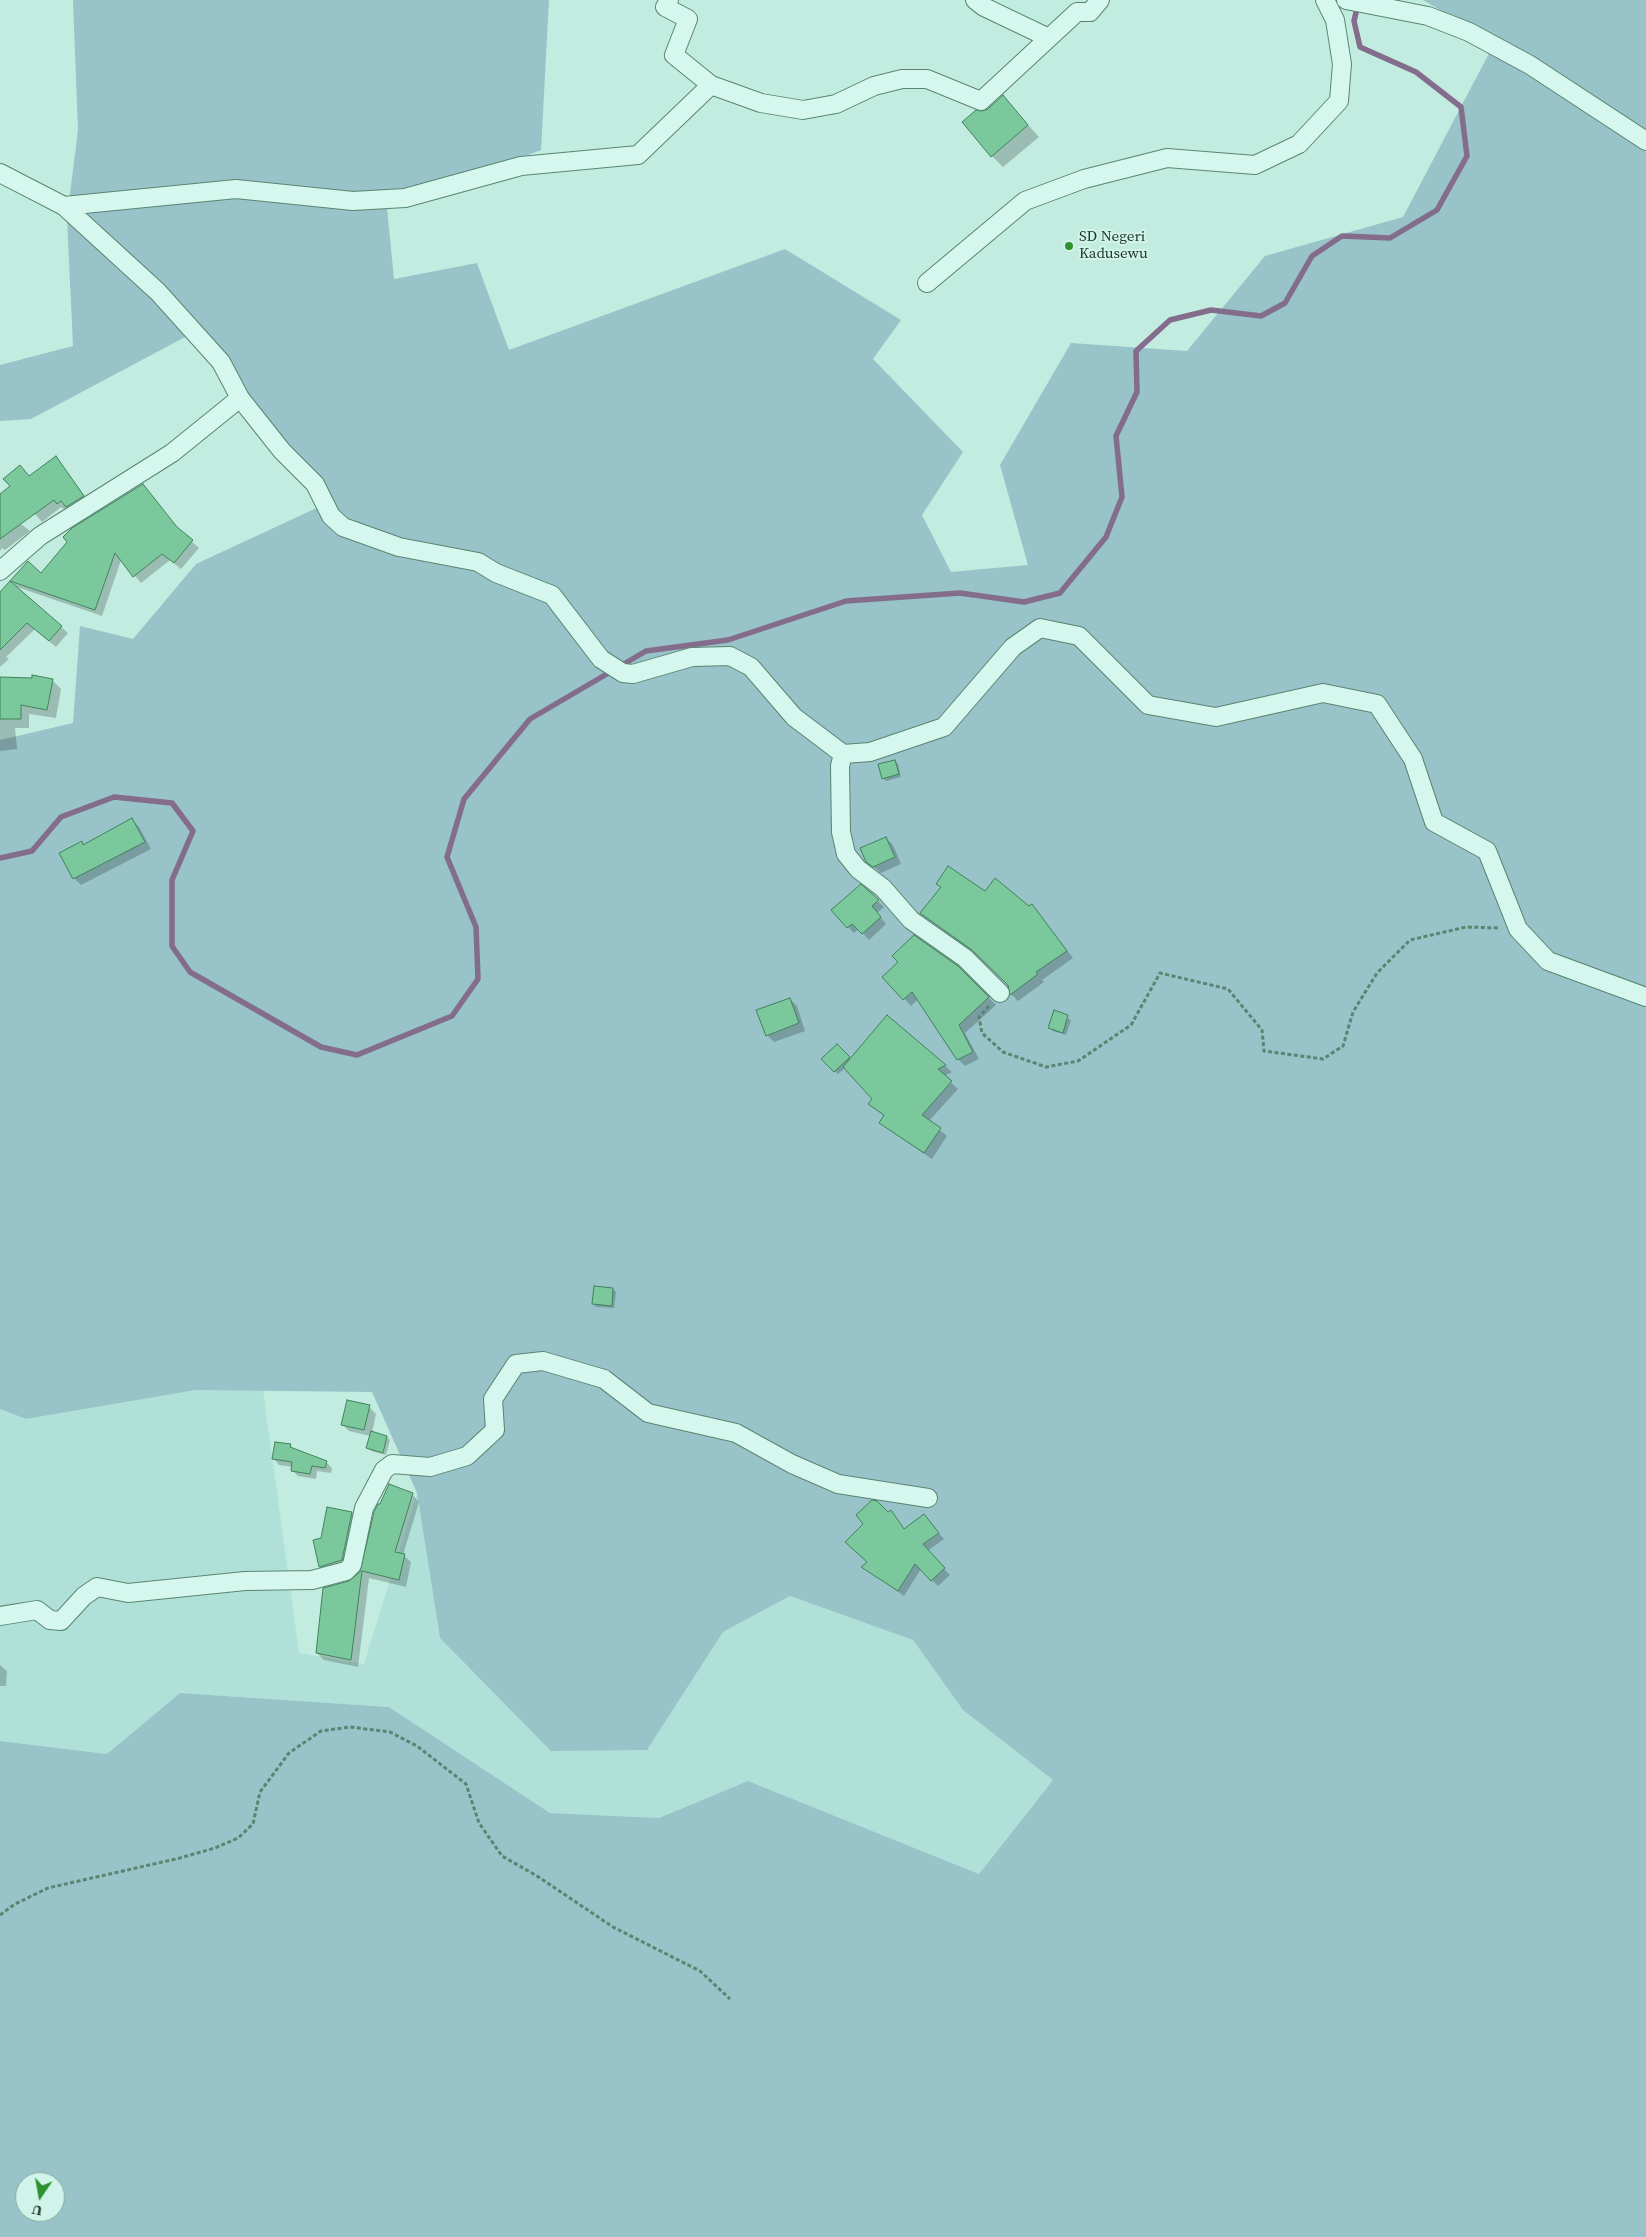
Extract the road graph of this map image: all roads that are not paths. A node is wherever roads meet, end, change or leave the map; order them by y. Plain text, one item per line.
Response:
1 (669, 0) edge
2 (975, 0) edge
3 (1100, 0) edge
4 (1324, 0) edge
5 (1348, 1) edge
6 (1049, 38) junction
7 (711, 85) junction
8 (1646, 141) edge
9 (0, 173) edge
10 (64, 206) junction
11 (927, 283) dead end
12 (240, 398) junction
13 (0, 571) edge
14 (843, 754) junction
15 (1000, 993) road end
16 (1646, 997) edge
17 (928, 1498) dead end
18 (0, 1616) edge

1 - 7 street
2 - 6 street
3 - 6 street
4 - 11 street
5 - 8 street
6 - 7 street
7 - 10 street
9 - 10 street
10 - 12 street
12 - 13 street
12 - 14 street
14 - 15 street
14 - 16 street
17 - 18 street

